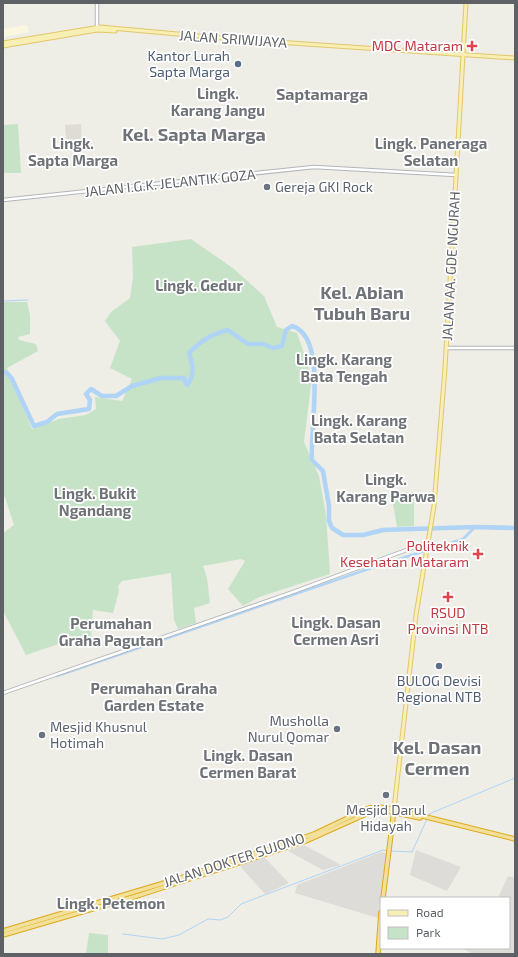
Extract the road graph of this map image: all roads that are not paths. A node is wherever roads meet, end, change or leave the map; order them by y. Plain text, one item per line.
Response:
1 (97, 3) edge
2 (466, 3) edge
3 (97, 29) junction
4 (3, 45) edge
5 (464, 54) junction
6 (515, 58) edge
7 (456, 175) junction
8 (3, 200) edge
9 (446, 348) junction
10 (515, 348) edge
11 (428, 542) junction
12 (3, 693) edge
13 (394, 810) junction
14 (515, 839) edge
15 (383, 897) edge
16 (109, 902) junction
17 (380, 926) edge
18 (3, 931) edge
19 (3, 935) edge
20 (378, 954) edge

1 - 3 street
2 - 5 main road, JALAN AA. GDE NGURAH
3 - 4 main road, JALAN SRIWIJAYA
3 - 5 main road, JALAN SRIWIJAYA
5 - 6 main road, JALAN SRIWIJAYA
5 - 7 main road, JALAN AA. GDE NGURAH
7 - 8 street, JALAN I.G.K. JELANTIK GOZA
7 - 9 main road, JALAN AA. GDE NGURAH
9 - 10 street
9 - 11 main road, JALAN AA. GDE NGURAH
11 - 12 street
11 - 13 main road, JALAN AA. GDE NGURAH
13 - 14 highway, JALAN DOKTER SUJONO
13 - 15 highway
13 - 16 highway, JALAN DOKTER SUJONO
16 - 18 highway, JALAN DOKTER SUJONO
16 - 19 highway
17 - 20 highway

